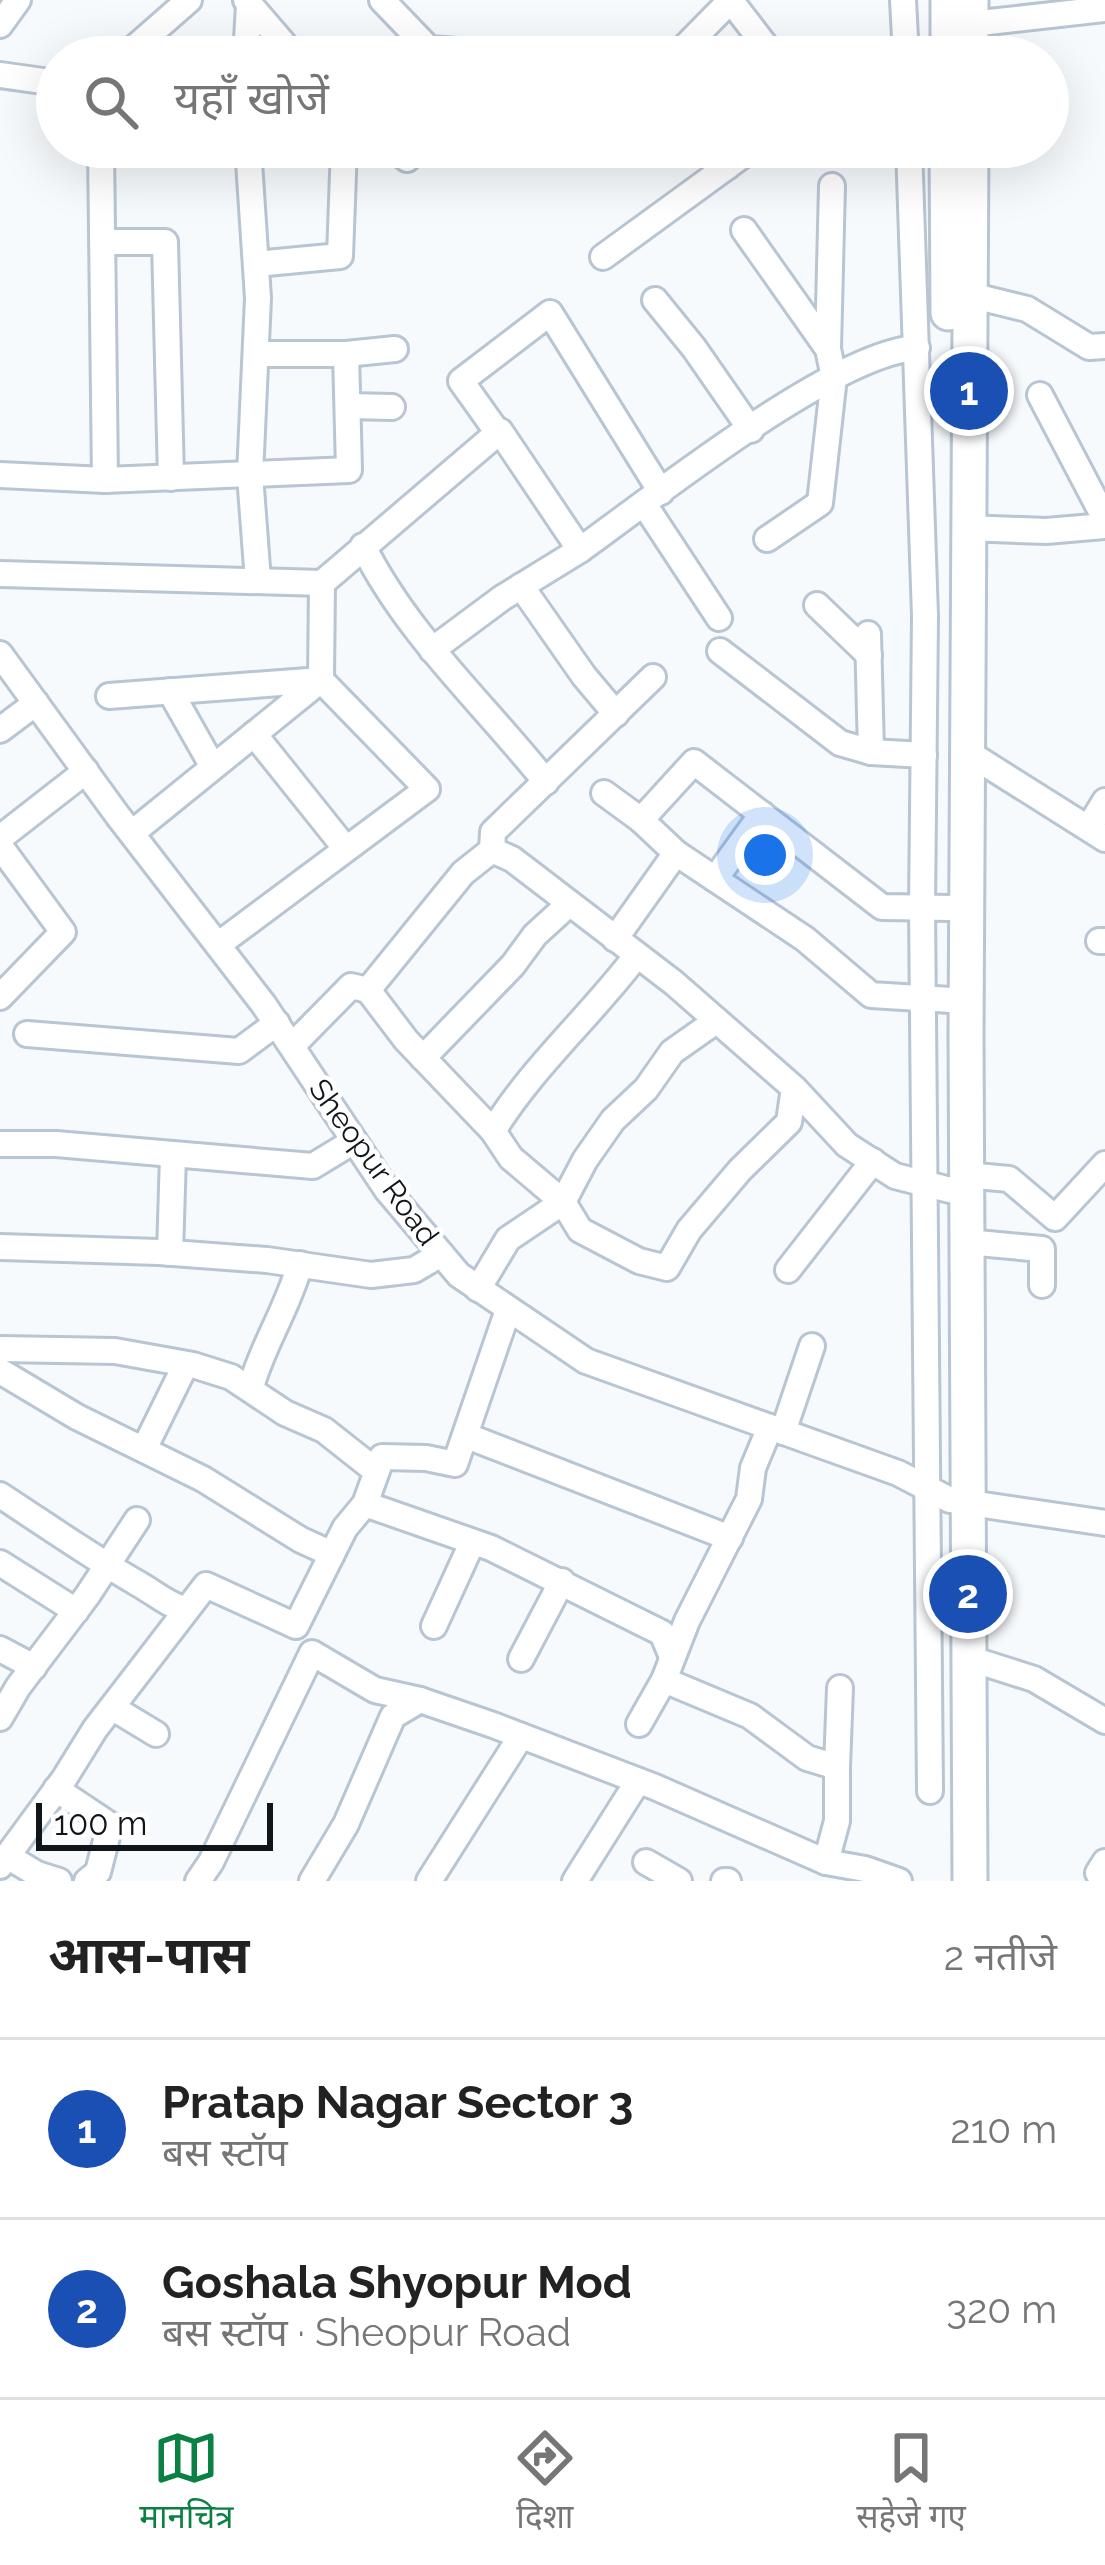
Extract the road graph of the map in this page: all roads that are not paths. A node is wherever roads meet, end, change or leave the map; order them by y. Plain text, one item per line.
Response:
1 (18, 0) edge
2 (189, 0) edge
3 (382, 0) edge
4 (418, 0) edge
5 (730, 0) edge
6 (903, 0) edge
7 (248, 2) edge
8 (1105, 9) edge
9 (976, 17) edge
10 (401, 22) junction
11 (1, 23) edge
12 (148, 36) edge
13 (247, 36) edge
14 (278, 36) edge
15 (415, 36) edge
16 (695, 36) edge
17 (758, 36) edge
18 (905, 36) edge
19 (0, 74) edge
20 (36, 80) edge
21 (101, 168) edge
22 (249, 168) edge
23 (343, 168) edge
24 (707, 168) edge
25 (910, 168) edge
26 (947, 168) edge
27 (971, 168) edge
28 (832, 186) dead end
29 (744, 230) dead end
30 (103, 242) junction
31 (603, 256) dead end
32 (256, 264) junction
33 (970, 296) junction
34 (655, 300) dead end
35 (1105, 346) edge
36 (917, 348) junction
37 (395, 349) dead end
38 (828, 349) junction
39 (256, 354) junction
40 (346, 354) junction
41 (834, 377) junction
42 (1040, 395) dead end
43 (348, 406) junction
44 (392, 407) dead end
45 (751, 430) junction
46 (498, 433) junction
47 (0, 475) edge
48 (250, 475) junction
49 (171, 478) junction
50 (105, 480) junction
51 (653, 498) junction
52 (1105, 522) edge
53 (966, 528) junction
54 (766, 539) dead end
55 (363, 546) junction
56 (580, 550) junction
57 (0, 574) edge
58 (258, 581) junction
59 (322, 583) junction
60 (521, 586) junction
61 (818, 605) dead end
62 (719, 618) dead end
63 (432, 650) junction
64 (720, 651) dead end
65 (0, 653) edge
66 (652, 676) dead end
67 (321, 680) junction
68 (170, 691) junction
69 (110, 696) dead end
70 (36, 704) junction
71 (616, 714) junction
72 (0, 730) edge
73 (254, 734) junction
74 (871, 752) junction
75 (968, 752) junction
76 (924, 755) junction
77 (213, 767) junction
78 (86, 771) junction
79 (546, 782) junction
80 (604, 793) dead end
81 (1105, 801) edge
82 (762, 814) junction
83 (641, 820) junction
84 (132, 833) junction
85 (1097, 833) edge
86 (0, 842) edge
87 (346, 849) junction
88 (492, 850) junction
89 (676, 853) junction
90 (715, 879) junction
91 (569, 904) junction
92 (937, 908) junction
93 (616, 939) junction
94 (219, 944) junction
95 (637, 955) junction
96 (368, 990) junction
97 (0, 998) edge
98 (937, 999) junction
99 (716, 1021) junction
100 (277, 1023) junction
101 (27, 1034) dead end
102 (292, 1046) junction
103 (423, 1058) junction
104 (794, 1088) junction
105 (493, 1131) junction
106 (354, 1141) junction
107 (0, 1144) edge
108 (173, 1155) junction
109 (873, 1161) junction
110 (1105, 1164) edge
111 (948, 1183) junction
112 (563, 1202) junction
113 (967, 1243) junction
114 (0, 1247) edge
115 (170, 1253) junction
116 (441, 1254) junction
117 (300, 1264) junction
118 (788, 1270) dead end
119 (1042, 1285) dead end
120 (478, 1289) junction
121 (508, 1310) junction
122 (812, 1346) dead end
123 (0, 1349) edge
124 (186, 1364) junction
125 (0, 1371) edge
126 (251, 1387) junction
127 (776, 1429) junction
128 (467, 1436) junction
129 (144, 1449) junction
130 (376, 1472) junction
131 (0, 1495) edge
132 (948, 1497) junction
133 (365, 1504) junction
134 (137, 1520) dead end
135 (1105, 1523) edge
136 (730, 1538) junction
137 (472, 1543) junction
138 (332, 1554) junction
139 (0, 1563) edge
140 (106, 1567) junction
141 (562, 1581) junction
142 (186, 1610) junction
143 (76, 1611) junction
144 (434, 1626) dead end
145 (0, 1649) edge
146 (968, 1658) junction
147 (521, 1659) dead end
148 (34, 1667) junction
149 (668, 1668) junction
150 (840, 1688) dead end
151 (420, 1700) junction
152 (112, 1708) junction
153 (0, 1718) edge
154 (1105, 1721) edge
155 (639, 1724) dead end
156 (156, 1734) dead end
157 (521, 1736) junction
158 (837, 1767) junction
159 (638, 1781) junction
160 (56, 1789) junction
161 (930, 1791) dead end
162 (3, 1861) edge
163 (646, 1862) dead end
164 (826, 1862) junction
165 (59, 1881) edge
166 (87, 1881) edge
167 (198, 1881) edge
168 (312, 1881) edge
169 (429, 1881) edge
170 (575, 1881) edge
171 (679, 1881) edge
172 (898, 1881) edge
173 (949, 1881) edge
174 (970, 1881) edge

1 - 11 street
2 - 12 street
3 - 10 street
4 - 10 street
5 - 16 street
5 - 17 street
6 - 18 street
7 - 13 street
7 - 14 street
8 - 9 street
10 - 15 street
19 - 20 street
21 - 30 street
22 - 32 street
23 - 32 street
24 - 31 street
25 - 36 street
26 - 92 highway
27 - 33 highway
28 - 38 street
29 - 38 street
30 - 49 street
30 - 50 street
32 - 39 street
33 - 35 street
33 - 53 highway
34 - 45 street
36 - 41 street
36 - 76 street
37 - 40 street
38 - 41 street
39 - 40 street
39 - 48 street
40 - 43 street
41 - 45 street
41 - 54 street
42 - 52 street
43 - 44 street
43 - 48 street
45 - 51 street
46 - 51 street
46 - 55 street
46 - 56 street
47 - 50 street
48 - 49 street
48 - 58 street
49 - 50 street
51 - 56 street
51 - 62 street
52 - 53 street
53 - 75 highway
55 - 59 street
55 - 63 street
56 - 60 street
57 - 58 street
58 - 59 street
59 - 67 street
60 - 63 street
60 - 71 street
61 - 74 street
63 - 79 street
64 - 74 street
65 - 70 street, Sheopur Road
66 - 71 street
67 - 68 street
67 - 73 street
67 - 87 street
68 - 69 street
68 - 77 street
70 - 72 street
70 - 78 street, Sheopur Road
71 - 79 street
73 - 77 street
73 - 87 street
74 - 76 street
75 - 85 street
75 - 111 highway
76 - 92 street
77 - 84 street
78 - 84 street, Sheopur Road
78 - 86 street
79 - 88 street
80 - 83 street
81 - 85 street
82 - 83 street
82 - 90 street
82 - 92 street
83 - 89 street
84 - 94 street, Sheopur Road
86 - 97 street
87 - 94 street
88 - 91 street
88 - 96 street
89 - 90 street
89 - 93 street
90 - 98 street
91 - 93 street
91 - 103 street
92 - 98 highway
93 - 95 street
94 - 100 street, Sheopur Road
95 - 99 street
95 - 105 street
96 - 102 street
96 - 103 street
98 - 111 highway
99 - 104 street
99 - 112 street
100 - 101 street
100 - 102 street, Sheopur Road
102 - 106 street, Sheopur Road
103 - 105 street
104 - 109 street
104 - 112 street
105 - 112 street
106 - 108 street
106 - 116 street, Sheopur Road
107 - 108 street
108 - 115 street
109 - 111 street
109 - 118 street
110 - 111 street
111 - 113 highway
111 - 132 highway
112 - 120 street
113 - 119 street
113 - 132 highway
114 - 115 street
115 - 117 street
116 - 117 street
116 - 120 street, Sheopur Road
117 - 126 street
120 - 121 street, Sheopur Road
121 - 127 street, Sheopur Road
121 - 128 street
122 - 127 street
123 - 124 street
124 - 126 street
124 - 129 street
125 - 129 street
126 - 130 street
127 - 132 street, Sheopur Road
127 - 136 street
128 - 130 street
128 - 136 street
129 - 138 street
130 - 133 street
131 - 140 street
132 - 135 street, Sheopur Road
132 - 146 highway
132 - 161 street
132 - 173 highway
133 - 137 street
133 - 138 street
134 - 140 street
136 - 149 street
137 - 141 street
137 - 144 street
138 - 142 street
139 - 143 street
140 - 142 street
140 - 143 street
141 - 147 street
141 - 149 street
142 - 152 street
143 - 148 street
145 - 148 street
146 - 154 street
146 - 174 highway
148 - 153 street
149 - 155 street
149 - 158 street
150 - 158 street
151 - 157 street
151 - 167 street
151 - 168 street
152 - 156 street
152 - 160 street
157 - 159 street
157 - 169 street
158 - 164 street
159 - 164 street
159 - 170 street
160 - 162 street
160 - 166 street
162 - 165 street
163 - 171 street
164 - 172 street

